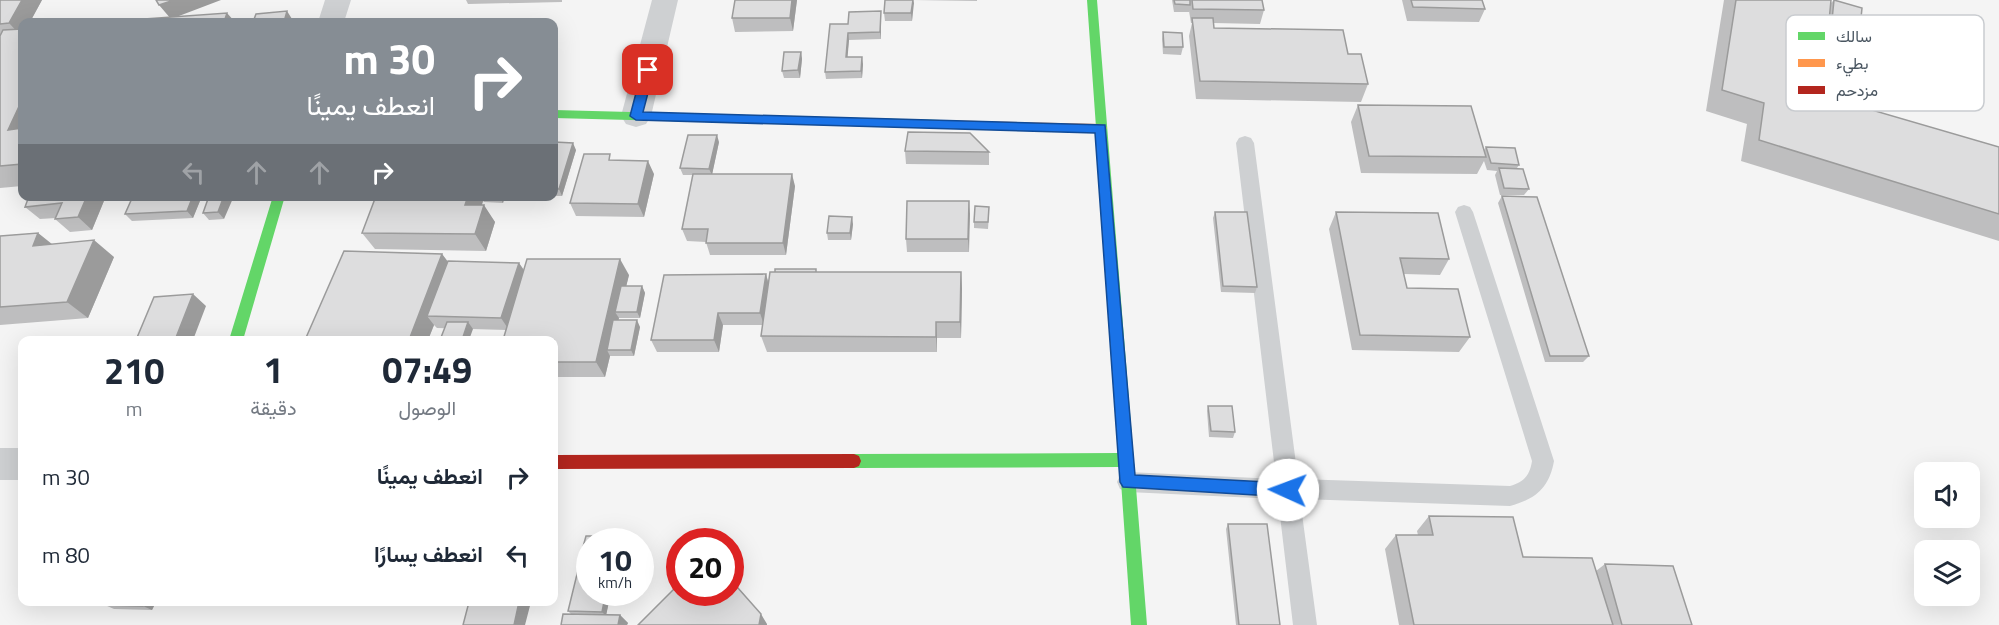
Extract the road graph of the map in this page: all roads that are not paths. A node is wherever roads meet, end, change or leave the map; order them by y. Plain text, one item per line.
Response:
1 (338, 0) edge
2 (665, 0) edge
3 (1092, 0) edge
4 (332, 18) edge
5 (558, 114) edge
6 (636, 116) junction
7 (1101, 128) junction
8 (1245, 143) dead end
9 (278, 201) edge
10 (1464, 213) dead end
11 (237, 336) edge
12 (1126, 460) junction
13 (558, 462) edge
14 (0, 464) edge
15 (18, 464) edge
16 (1128, 482) junction
17 (1288, 490) junction
18 (1139, 625) edge
19 (1305, 625) edge

1 - 4 street
2 - 6 street
3 - 7 street
5 - 6 street
6 - 7 street
7 - 12 street
8 - 17 lane
9 - 11 street
10 - 17 lane
12 - 13 street
12 - 16 street
14 - 15 street
16 - 17 lane
16 - 18 street
17 - 19 lane

